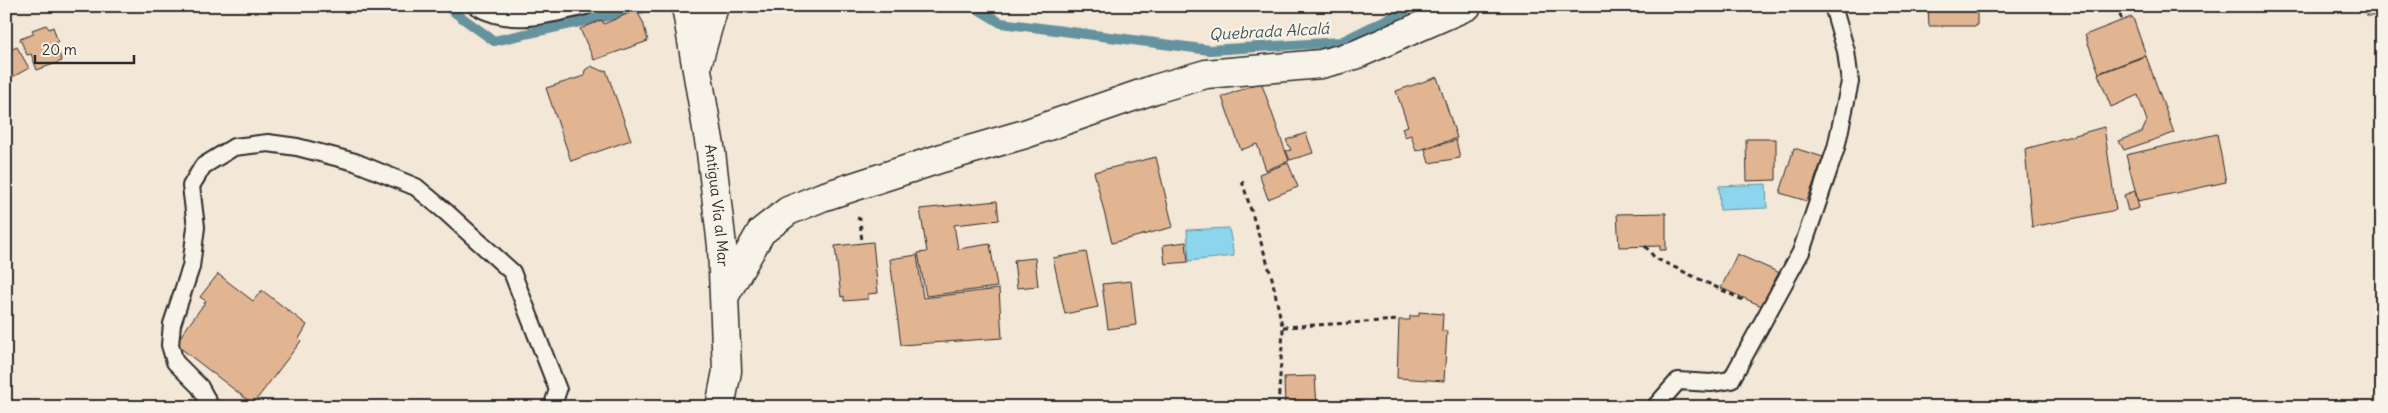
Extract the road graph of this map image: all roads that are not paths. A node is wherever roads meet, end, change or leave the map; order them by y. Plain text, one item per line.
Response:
1 (476, 6) edge
2 (586, 6) edge
3 (686, 6) edge
4 (714, 6) edge
5 (1467, 6) edge
6 (1833, 6) edge
7 (697, 65) junction
8 (724, 295) junction
9 (211, 407) edge
10 (552, 407) edge
11 (720, 407) edge
12 (1655, 407) edge

1 - 2 lane
3 - 7 street, Antigua Vía al Mar
4 - 7 street
5 - 8 street
6 - 12 lane
7 - 8 street, Antigua Vía al Mar
8 - 11 street, Antigua Vía al Mar
9 - 10 lane

